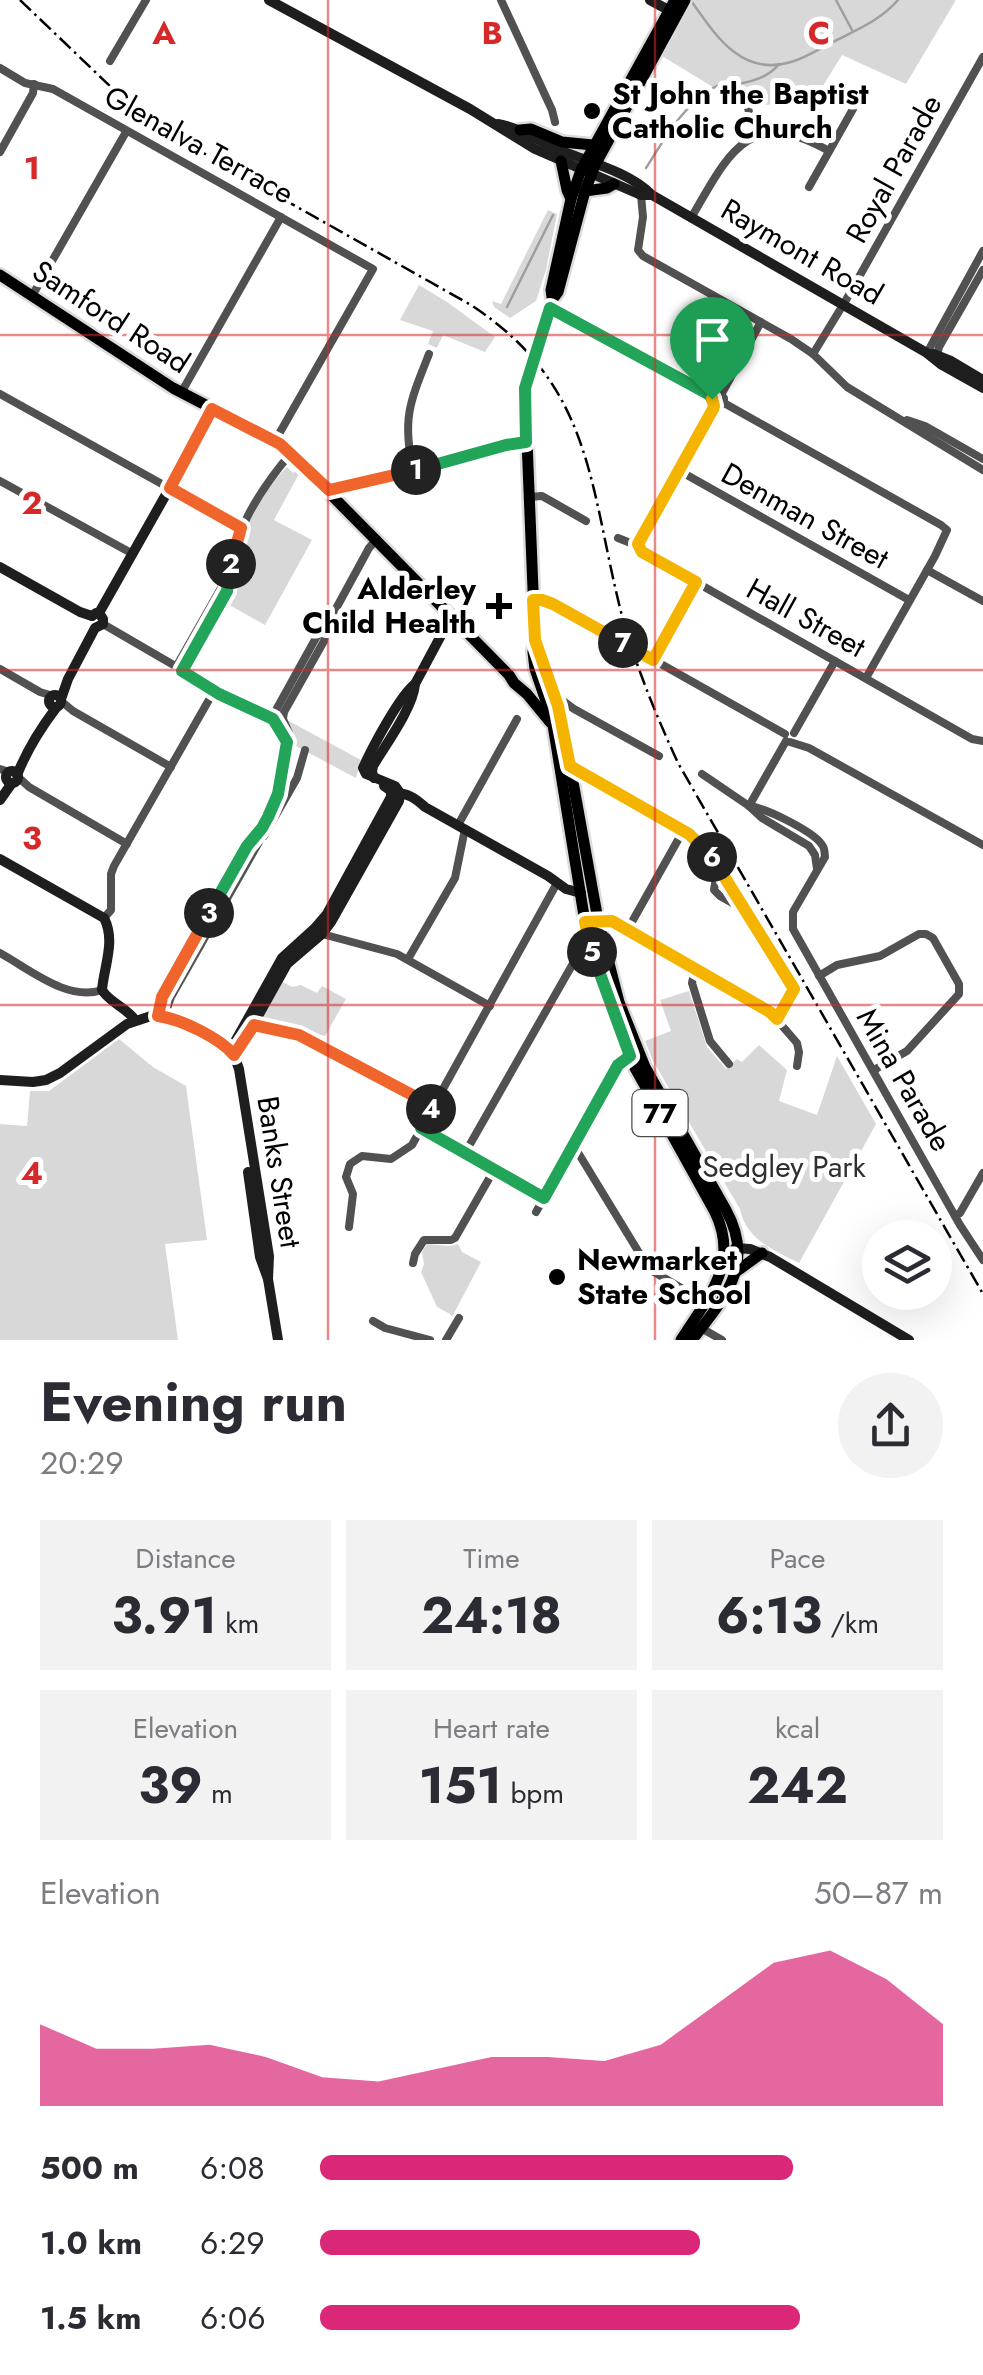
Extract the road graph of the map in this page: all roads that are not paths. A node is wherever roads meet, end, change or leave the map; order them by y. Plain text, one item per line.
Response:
1 (146, 0) edge
2 (269, 0) edge
3 (501, 0) edge
4 (650, 0) edge
5 (685, 0) edge
6 (673, 9) edge
7 (982, 59) edge
8 (110, 61) dead end
9 (0, 68) edge
10 (34, 84) junction
11 (742, 91) dead end
12 (853, 109) dead end
13 (555, 122) dead end
14 (498, 124) junction
15 (520, 130) junction
16 (126, 132) junction
17 (756, 136) junction
18 (593, 144) junction
19 (829, 151) junction
20 (0, 152) edge
21 (561, 162) junction
22 (588, 167) junction
23 (614, 184) junction
24 (809, 187) dead end
25 (585, 191) junction
26 (649, 196) junction
27 (572, 199) junction
28 (281, 217) junction
29 (692, 218) junction
30 (983, 251) edge
31 (983, 270) edge
32 (0, 275) edge
33 (32, 296) junction
34 (551, 304) junction
35 (843, 304) junction
36 (761, 322) junction
37 (429, 354) dead end
38 (813, 354) junction
39 (932, 354) junction
40 (983, 380) edge
41 (983, 388) edge
42 (181, 392) junction
43 (0, 394) edge
44 (718, 400) junction
45 (212, 409) junction
46 (902, 419) junction
47 (275, 441) junction
48 (526, 442) junction
49 (291, 453) junction
50 (983, 459) edge
51 (413, 470) junction
52 (678, 470) junction
53 (983, 470) edge
54 (0, 481) edge
55 (170, 488) junction
56 (329, 490) junction
57 (528, 497) junction
58 (586, 520) dead end
59 (241, 528) junction
60 (618, 538) dead end
61 (377, 540) junction
62 (638, 546) junction
63 (133, 554) junction
64 (0, 566) edge
65 (928, 570) junction
66 (696, 582) junction
67 (533, 600) junction
68 (909, 600) junction
69 (983, 601) edge
70 (454, 618) junction
71 (97, 620) junction
72 (326, 627) junction
73 (649, 658) junction
74 (835, 661) junction
75 (179, 669) junction
76 (0, 670) edge
77 (866, 678) junction
78 (214, 691) junction
79 (542, 692) junction
80 (55, 701) junction
81 (574, 709) junction
82 (273, 719) junction
83 (517, 719) dead end
84 (556, 720) junction
85 (790, 737) junction
86 (972, 738) junction
87 (983, 740) edge
88 (287, 742) junction
89 (983, 749) edge
90 (304, 750) dead end
91 (659, 756) dead end
92 (570, 766) junction
93 (171, 767) junction
94 (702, 774) dead end
95 (9, 776) edge
96 (594, 780) junction
97 (574, 787) junction
98 (395, 792) junction
99 (0, 797) edge
100 (749, 806) junction
101 (461, 827) junction
102 (262, 828) junction
103 (683, 831) junction
104 (127, 844) junction
105 (983, 846) edge
106 (257, 847) junction
107 (0, 858) edge
108 (718, 864) junction
109 (577, 868) junction
110 (556, 879) junction
111 (584, 887) junction
112 (747, 911) junction
113 (104, 918) junction
114 (592, 921) junction
115 (628, 929) junction
116 (322, 934) junction
117 (590, 946) junction
118 (0, 952) edge
119 (408, 959) junction
120 (695, 968) junction
121 (819, 976) junction
122 (102, 990) junction
123 (168, 995) junction
124 (490, 1006) junction
125 (161, 1016) junction
126 (777, 1019) junction
127 (135, 1020) junction
128 (254, 1025) junction
129 (243, 1035) junction
130 (230, 1053) junction
131 (630, 1056) junction
132 (728, 1064) dead end
133 (797, 1066) dead end
134 (874, 1070) junction
135 (0, 1080) edge
136 (433, 1106) junction
137 (421, 1128) junction
138 (574, 1146) junction
139 (465, 1153) junction
140 (494, 1170) junction
141 (983, 1173) edge
142 (544, 1198) junction
143 (536, 1212) dead end
144 (955, 1216) junction
145 (349, 1227) dead end
146 (732, 1248) junction
147 (762, 1253) junction
148 (983, 1260) edge
149 (413, 1263) dead end
150 (736, 1271) junction
151 (705, 1302) junction
152 (459, 1318) dead end
153 (374, 1321) dead end
154 (701, 1328) junction
155 (278, 1340) edge
156 (430, 1340) edge
157 (446, 1340) edge
158 (680, 1340) edge
159 (692, 1340) edge
160 (722, 1340) edge
161 (909, 1340) edge

1 - 8 street
2 - 14 street
3 - 13 street
4 - 6 street
5 - 6 main road
6 - 18 main road
6 - 22 main road
7 - 35 street, Royal Parade
9 - 10 street, Glenalva Terrace
10 - 16 street, Glenalva Terrace
10 - 20 street
11 - 17 street
12 - 19 street
14 - 15 street
14 - 21 street
15 - 18 main road
15 - 22 street
16 - 28 street, Glenalva Terrace
16 - 33 street
17 - 19 street
17 - 29 street
18 - 22 main road
19 - 24 street
21 - 22 street
21 - 27 main road
22 - 23 street, Raymont Road
22 - 25 main road
22 - 26 street, Raymont Road
22 - 27 main road
23 - 25 main road
23 - 26 street, Raymont Road
25 - 34 main road
26 - 29 street, Raymont Road
26 - 36 street
27 - 34 main road
28 - 42 street
28 - 47 street, Glenalva Terrace
29 - 35 street, Raymont Road
30 - 39 street
31 - 39 street
32 - 33 main road, Samford Road
33 - 42 main road, Samford Road
34 - 44 street
34 - 48 main road
35 - 38 street, Royal Parade
35 - 39 street, Raymont Road
36 - 38 street
36 - 44 street
37 - 51 street
38 - 46 street
39 - 40 street, Raymont Road
39 - 41 street, Raymont Road
42 - 45 main road, Samford Road
43 - 55 street
44 - 52 street
44 - 65 street
45 - 47 main road, Samford Road
45 - 55 street
46 - 50 street
46 - 53 street
47 - 49 main road, Samford Road
48 - 51 street
48 - 57 main road
49 - 56 main road, Samford Road
49 - 59 street
51 - 56 street
52 - 62 street
52 - 68 street, Denman Street
54 - 63 street
55 - 59 street
55 - 63 street
56 - 61 main road, Samford Road
57 - 58 street
57 - 67 main road
59 - 75 street
60 - 62 street, Hall Street
61 - 70 main road, Samford Road
61 - 72 street
62 - 66 street, Hall Street
63 - 71 street
64 - 71 street
65 - 68 street
65 - 69 street
66 - 73 street
66 - 74 street, Hall Street
67 - 73 street, bridge
67 - 79 main road
68 - 77 street
70 - 79 main road, Samford Road
70 - 98 street
71 - 75 street
71 - 80 street
72 - 82 street
72 - 88 street
73 - 85 street
74 - 77 street, Hall Street
74 - 85 street
75 - 78 street
76 - 80 street
77 - 86 street, Hall Street
78 - 82 street
78 - 93 street
79 - 81 street
79 - 84 main road
79 - 84 main road, 77
80 - 93 street
80 - 95 street
81 - 84 street
81 - 91 street
82 - 88 street
83 - 101 street
84 - 92 main road, 77
84 - 109 main road, 77
85 - 100 street
85 - 105 street
86 - 87 street, Hall Street
86 - 89 street, Hall Street
88 - 102 street
90 - 106 street
92 - 96 street
92 - 97 main road, 77
93 - 104 street
94 - 100 street
95 - 99 street
95 - 104 street
96 - 97 street
96 - 103 street
97 - 111 main road, 77
98 - 101 street
98 - 116 street
98 - 129 street
100 - 121 street, Mina Parade
101 - 110 street
101 - 119 street
102 - 106 street
102 - 123 street
103 - 108 street
103 - 115 street
104 - 113 street
106 - 123 street
107 - 113 street
108 - 112 street
108 - 112 street
109 - 110 street
109 - 111 main road, 77
110 - 111 street
110 - 124 street
111 - 114 main road, 77
112 - 126 street
113 - 122 street
114 - 115 street
114 - 117 main road, 77
114 - 146 main road, 77
115 - 120 street
116 - 119 street
116 - 128 street
117 - 131 main road, 77
117 - 139 street
118 - 122 street
119 - 124 street
120 - 126 street
120 - 132 street
121 - 134 street, Mina Parade
121 - 134 street
122 - 127 street
123 - 125 street
124 - 136 street
125 - 127 street
125 - 130 street
126 - 133 street
127 - 135 street
128 - 129 street
128 - 136 street
129 - 130 street
130 - 155 street, Banks Street
131 - 138 street
131 - 146 main road, 77
134 - 144 street, Mina Parade
136 - 137 street
137 - 139 street
137 - 145 street
138 - 142 street
138 - 151 street
139 - 140 street
140 - 142 street
140 - 149 street
141 - 144 street
142 - 143 street
144 - 148 street, Mina Parade
146 - 147 street
146 - 150 main road, 77
146 - 151 main road
147 - 150 main road
147 - 161 street
150 - 154 main road, 77
151 - 158 main road
152 - 157 street
153 - 156 street
154 - 159 main road, 77
154 - 160 street

